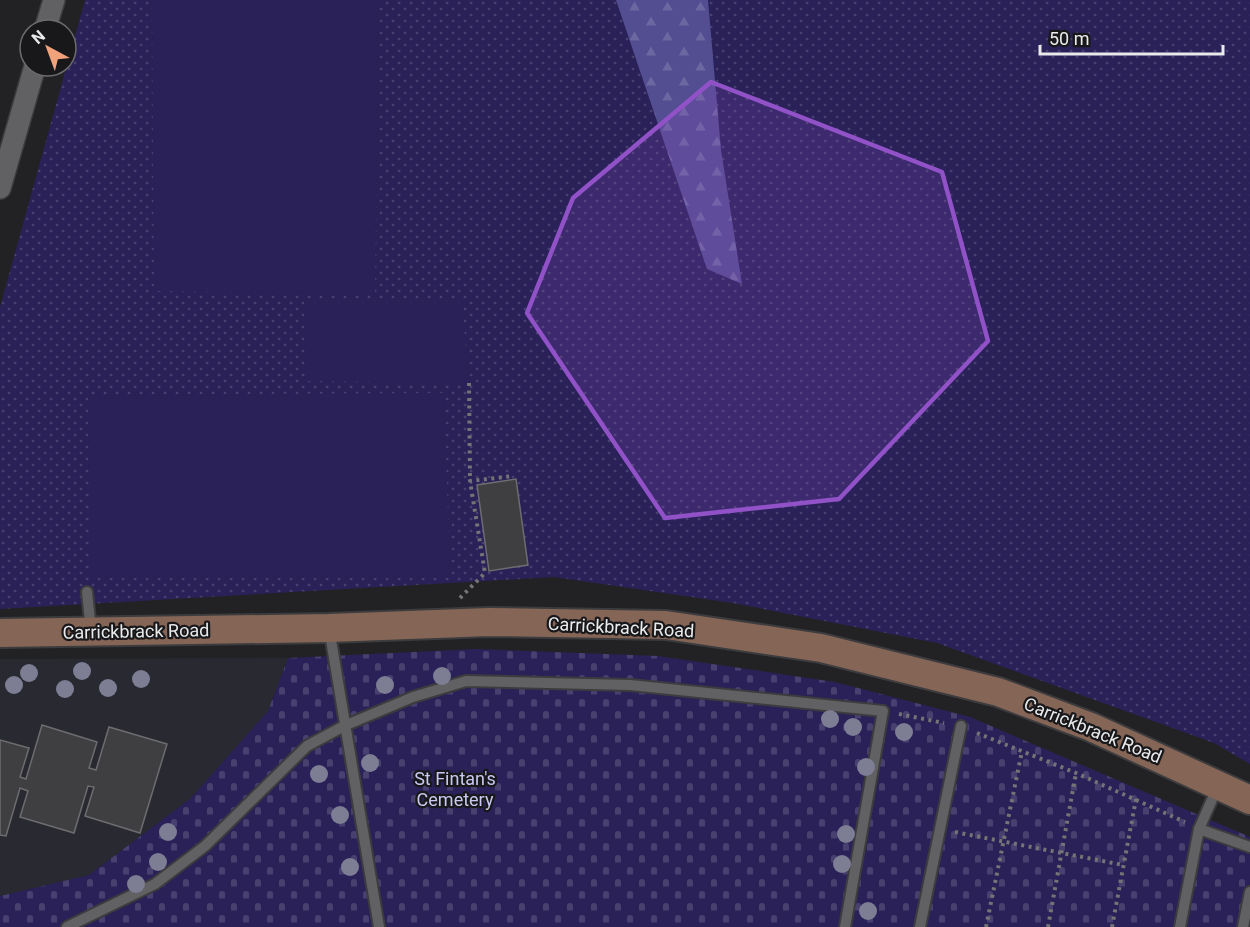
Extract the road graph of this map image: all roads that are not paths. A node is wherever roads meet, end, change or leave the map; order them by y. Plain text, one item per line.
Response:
1 (54, 0) edge
2 (49, 18) edge
3 (32, 78) edge
4 (0, 188) edge
5 (87, 592) dead end
6 (329, 628) junction
7 (91, 632) junction
8 (0, 633) edge
9 (344, 726) junction
10 (961, 726) road end
11 (1218, 784) junction
12 (1250, 800) edge
13 (1199, 829) junction
14 (1250, 846) edge
15 (1250, 892) edge
16 (67, 927) edge
17 (380, 927) edge
18 (844, 927) edge
19 (920, 927) edge
20 (1180, 927) edge
21 (1244, 927) edge

1 - 2 street
3 - 4 street
5 - 7 lane
6 - 7 main road, Carrickbrack Road
6 - 9 lane
6 - 11 main road, Carrickbrack Road
7 - 8 main road, Carrickbrack Road
9 - 16 lane
9 - 17 lane
9 - 18 lane
10 - 19 lane
11 - 12 main road, Carrickbrack Road
11 - 13 lane
13 - 14 lane
13 - 20 lane
15 - 21 lane

